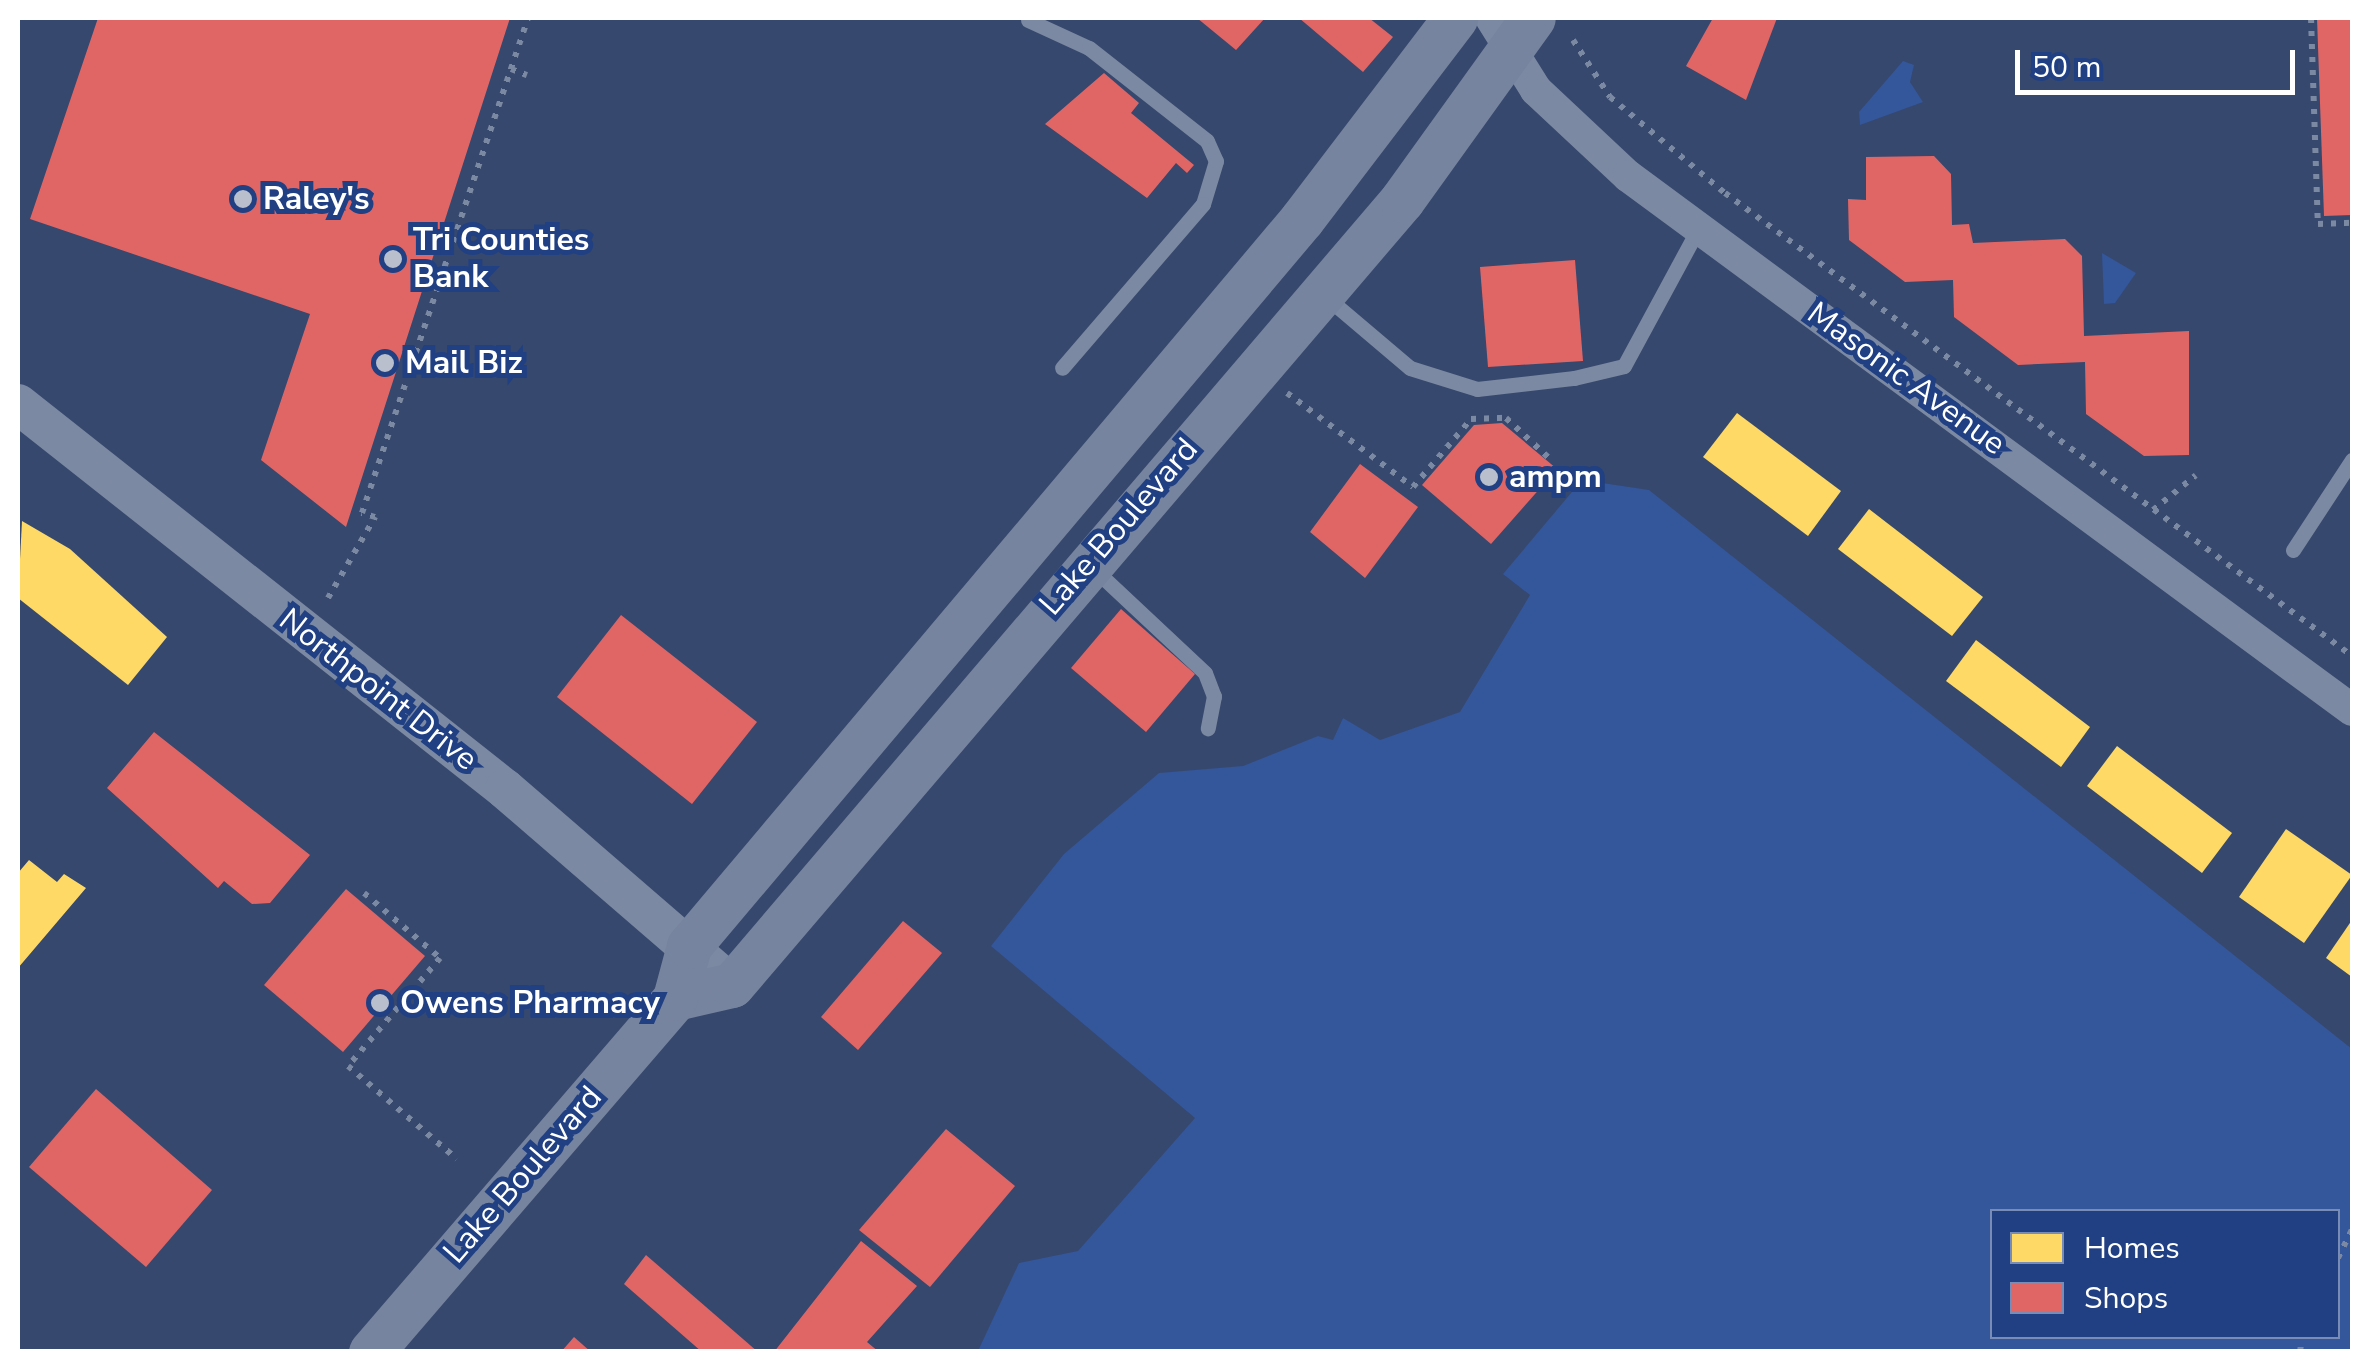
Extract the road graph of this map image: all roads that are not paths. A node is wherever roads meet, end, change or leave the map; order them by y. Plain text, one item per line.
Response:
1 (1455, 18) edge
2 (1028, 20) dead end
3 (1512, 28) edge
4 (1302, 218) junction
5 (1698, 229) junction
6 (1322, 293) junction
7 (1062, 368) dead end
8 (18, 404) edge
9 (1208, 423) junction
10 (1125, 426) junction
11 (2352, 460) edge
12 (2293, 550) dead end
13 (1001, 573) junction
14 (1079, 574) junction
15 (2352, 710) edge
16 (1208, 728) dead end
17 (902, 784) junction
18 (689, 946) junction
19 (732, 985) junction
20 (675, 998) junction
21 (371, 1352) edge

1 - 4 main road, Lake Boulevard
2 - 7 lane
3 - 5 street, Masonic Avenue
3 - 6 main road, Lake Boulevard
4 - 9 main road
4 - 10 main road, Lake Boulevard
5 - 6 lane
5 - 15 street, Masonic Avenue
6 - 9 main road, Lake Boulevard
8 - 18 street, Northpoint Drive
9 - 14 main road, Lake Boulevard
10 - 13 main road, Lake Boulevard
10 - 14 main road
11 - 12 lane
13 - 17 main road
13 - 18 main road, Lake Boulevard
14 - 16 lane
14 - 17 main road, Lake Boulevard
17 - 19 main road, Lake Boulevard
18 - 19 street, Northpoint Drive
18 - 20 main road, Lake Boulevard
19 - 20 main road
20 - 21 main road, Lake Boulevard

